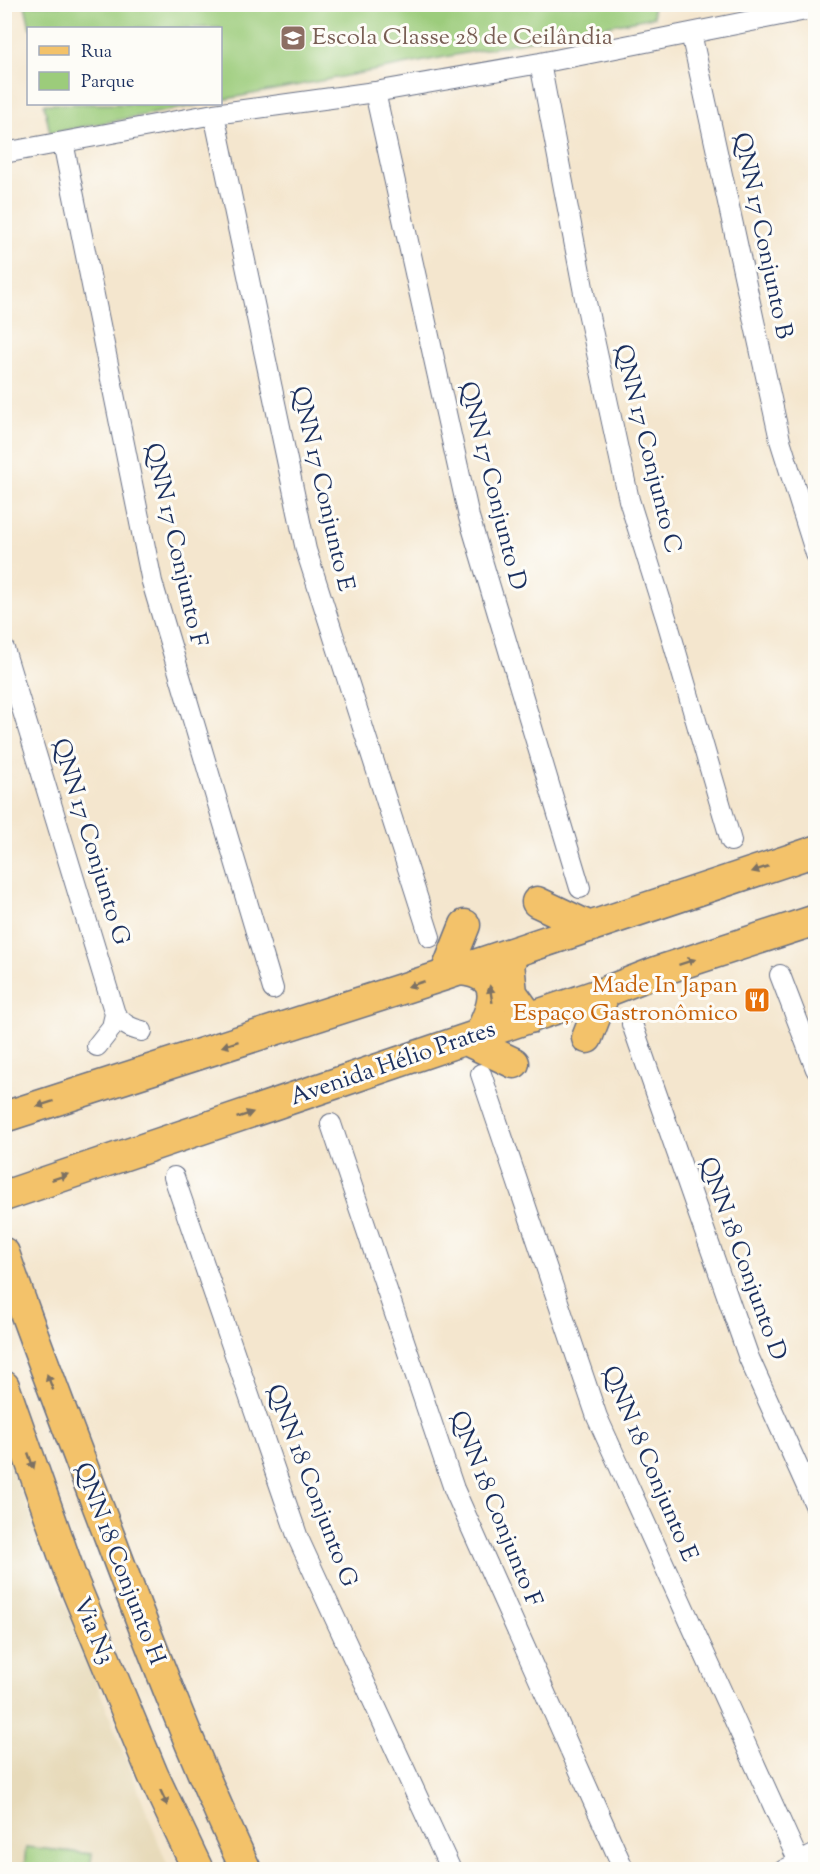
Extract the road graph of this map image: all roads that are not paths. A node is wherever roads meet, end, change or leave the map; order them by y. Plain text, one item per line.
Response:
1 (816, 8) edge
2 (692, 33) junction
3 (540, 63) junction
4 (375, 92) junction
5 (214, 114) junction
6 (63, 142) junction
7 (4, 153) edge
8 (816, 554) edge
9 (4, 649) edge
10 (731, 841) dead end
11 (816, 851) edge
12 (580, 888) dead end
13 (537, 902) dead end
14 (816, 920) edge
15 (465, 925) dead end
16 (590, 927) junction
17 (430, 937) dead end
18 (515, 952) junction
19 (453, 972) junction
20 (780, 975) dead end
21 (273, 989) dead end
22 (605, 992) junction
23 (115, 1014) junction
24 (530, 1018) junction
25 (632, 1024) dead end
26 (142, 1031) dead end
27 (472, 1037) junction
28 (587, 1038) dead end
29 (97, 1046) dead end
30 (514, 1063) dead end
31 (816, 1069) edge
32 (481, 1074) dead end
33 (4, 1117) edge
34 (331, 1124) dead end
35 (174, 1177) dead end
36 (4, 1196) edge
37 (4, 1253) edge
38 (4, 1386) edge
39 (816, 1507) edge
40 (51, 1519) junction
41 (168, 1690) junction
42 (147, 1758) junction
43 (800, 1862) edge
44 (198, 1869) edge
45 (234, 1869) edge
46 (246, 1869) edge
47 (451, 1869) edge
48 (624, 1869) edge

1 - 2 street
2 - 3 street
2 - 8 street, QNN 17 Conjunto B
3 - 4 street
3 - 10 street, QNN 17 Conjunto C
4 - 5 street
4 - 12 street, QNN 17 Conjunto D
5 - 6 street
5 - 17 street, QNN 17 Conjunto E
6 - 7 street
6 - 21 street, QNN 17 Conjunto F
9 - 23 street, QNN 17 Conjunto G
11 -> 16 main road
13 - 16 main road
22 -> 14 main road, Avenida Hélio Prates
15 - 19 main road
16 - 18 main road
18 - 19 main road
18 - 24 main road
27 -> 19 main road
19 -> 33 main road
20 - 31 street
22 - 24 main road, Avenida Hélio Prates
22 - 28 main road
23 - 26 street
23 - 29 street
24 - 27 main road, Avenida Hélio Prates
25 - 39 street, QNN 18 Conjunto D
27 - 30 main road
36 -> 27 main road, Avenida Hélio Prates
32 - 43 street, QNN 18 Conjunto E
34 - 48 street, QNN 18 Conjunto F
35 - 47 street, QNN 18 Conjunto G
41 -> 37 main road, QNN 18 Conjunto H
38 -> 40 main road, Via N3
40 - 41 main road
40 - 42 main road, Via N3
41 - 46 main road, QNN 18 Conjunto H
42 -> 44 main road, Via N3
42 - 45 main road

